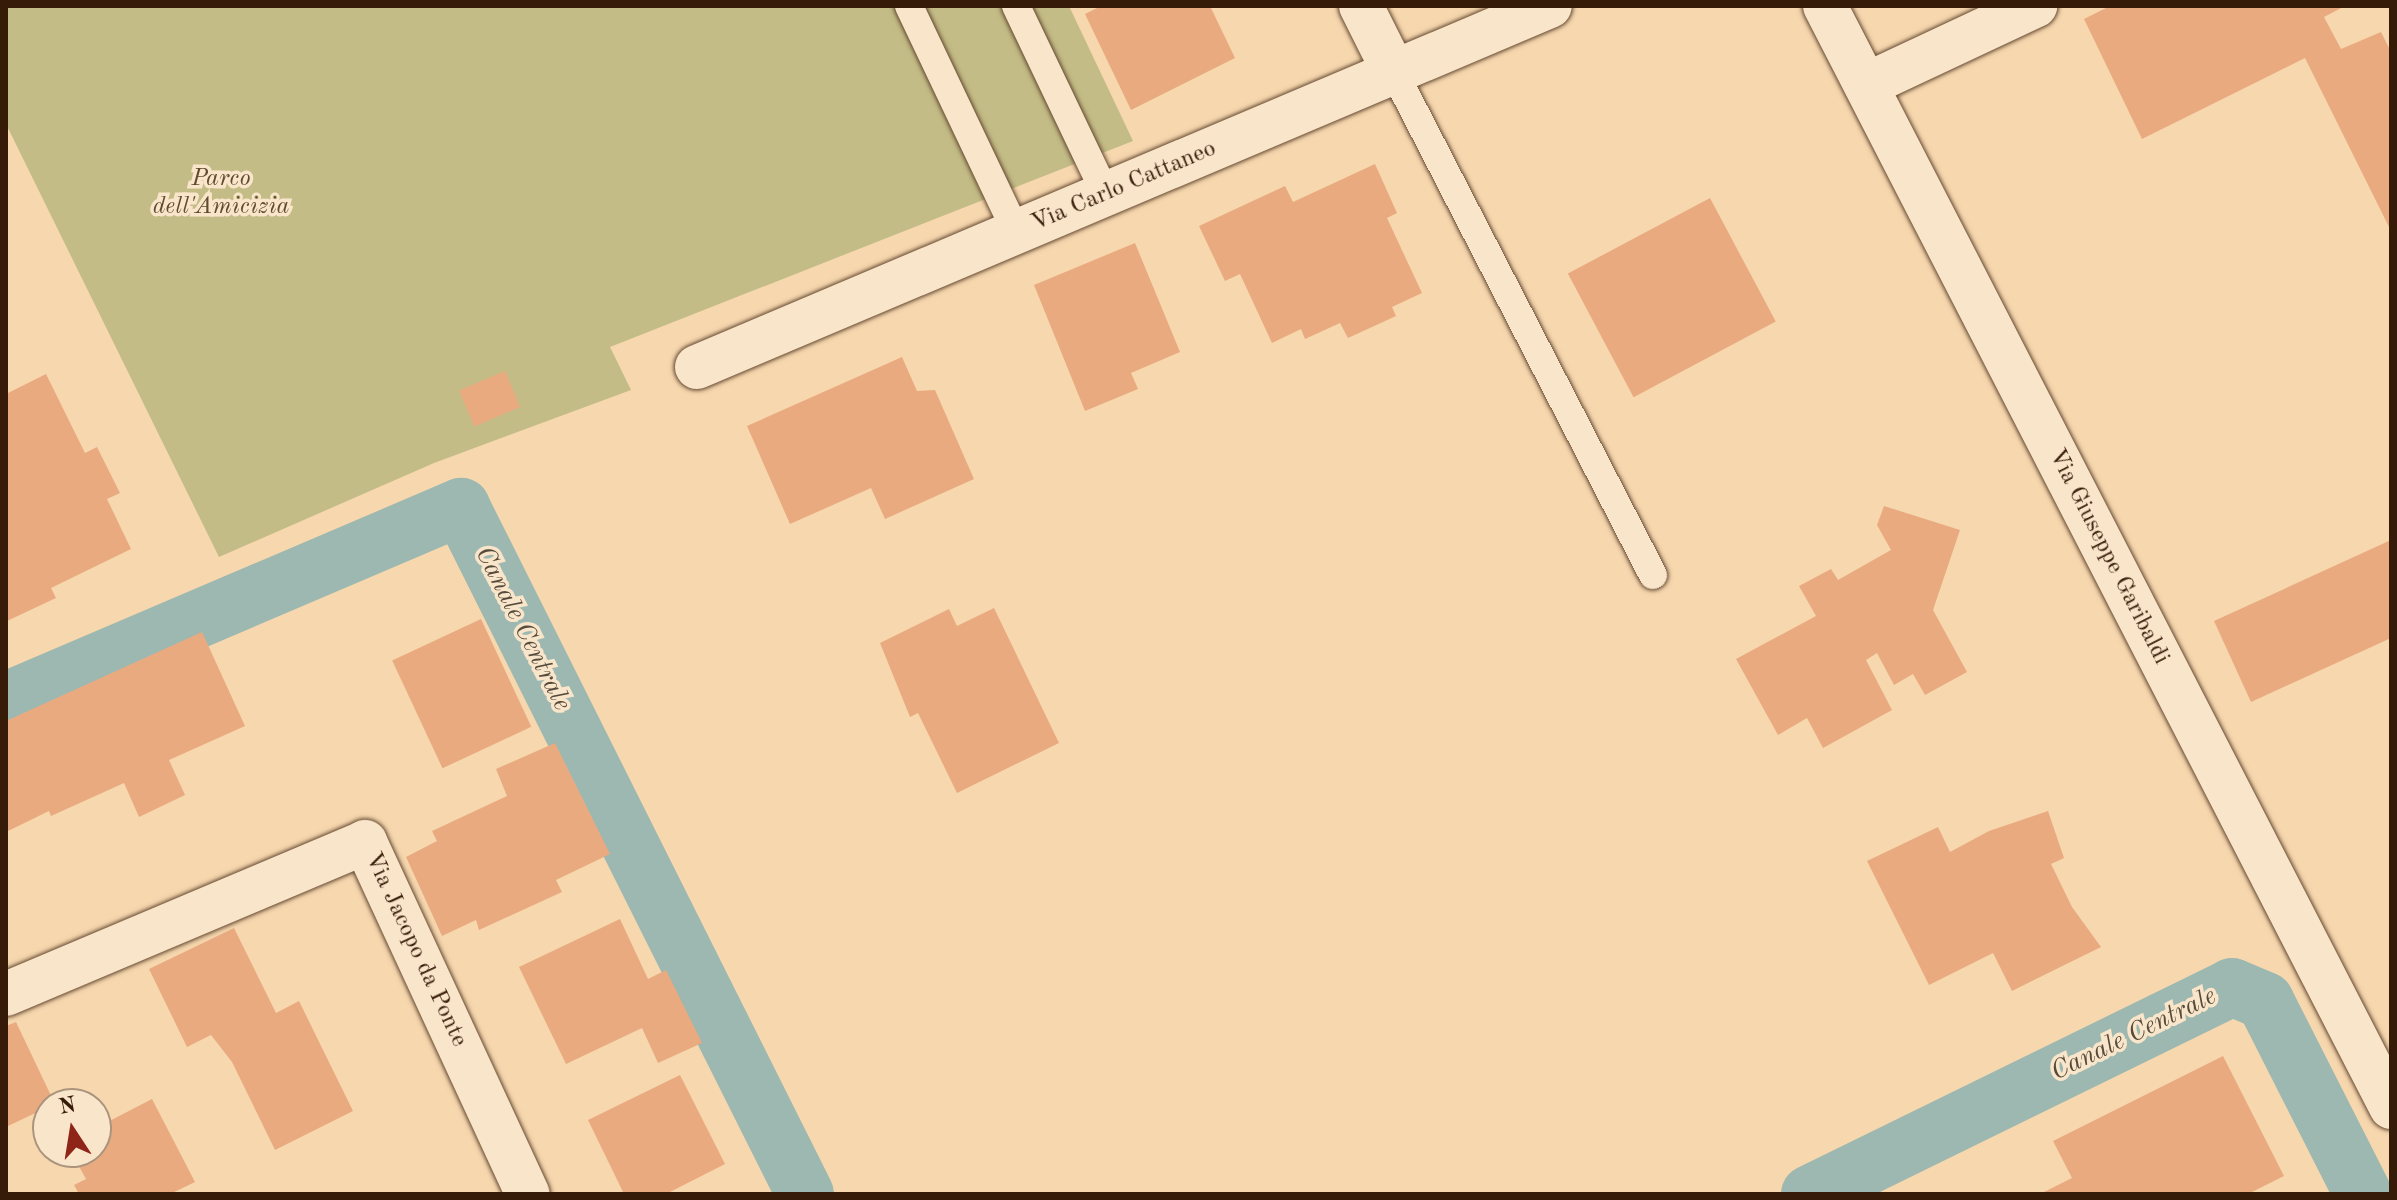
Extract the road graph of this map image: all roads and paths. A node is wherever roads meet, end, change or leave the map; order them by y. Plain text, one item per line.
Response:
1 (909, 6) edge
2 (1016, 6) edge
3 (1361, 6) edge
4 (1550, 6) edge
5 (1825, 6) edge
6 (2035, 6) edge
7 (1393, 70) junction
8 (1866, 85) junction
9 (1106, 195) junction
10 (1017, 233) junction
11 (697, 367) dead end
12 (1653, 575) dead end
13 (6, 994) edge
14 (2391, 1107) edge
15 (528, 1194) edge

1 - 10 lane
2 - 9 lane, Via Carlo Cattaneo
3 - 7 street
4 - 7 street, Via Carlo Cattaneo
5 - 8 street, Via Giuseppe Garibaldi
6 - 8 street
7 - 9 street, Via Carlo Cattaneo
7 - 12 lane
8 - 14 street, Via Giuseppe Garibaldi
9 - 10 street, Via Carlo Cattaneo
10 - 11 street, Via Carlo Cattaneo
13 - 15 street, Via Jacopo da Ponte

